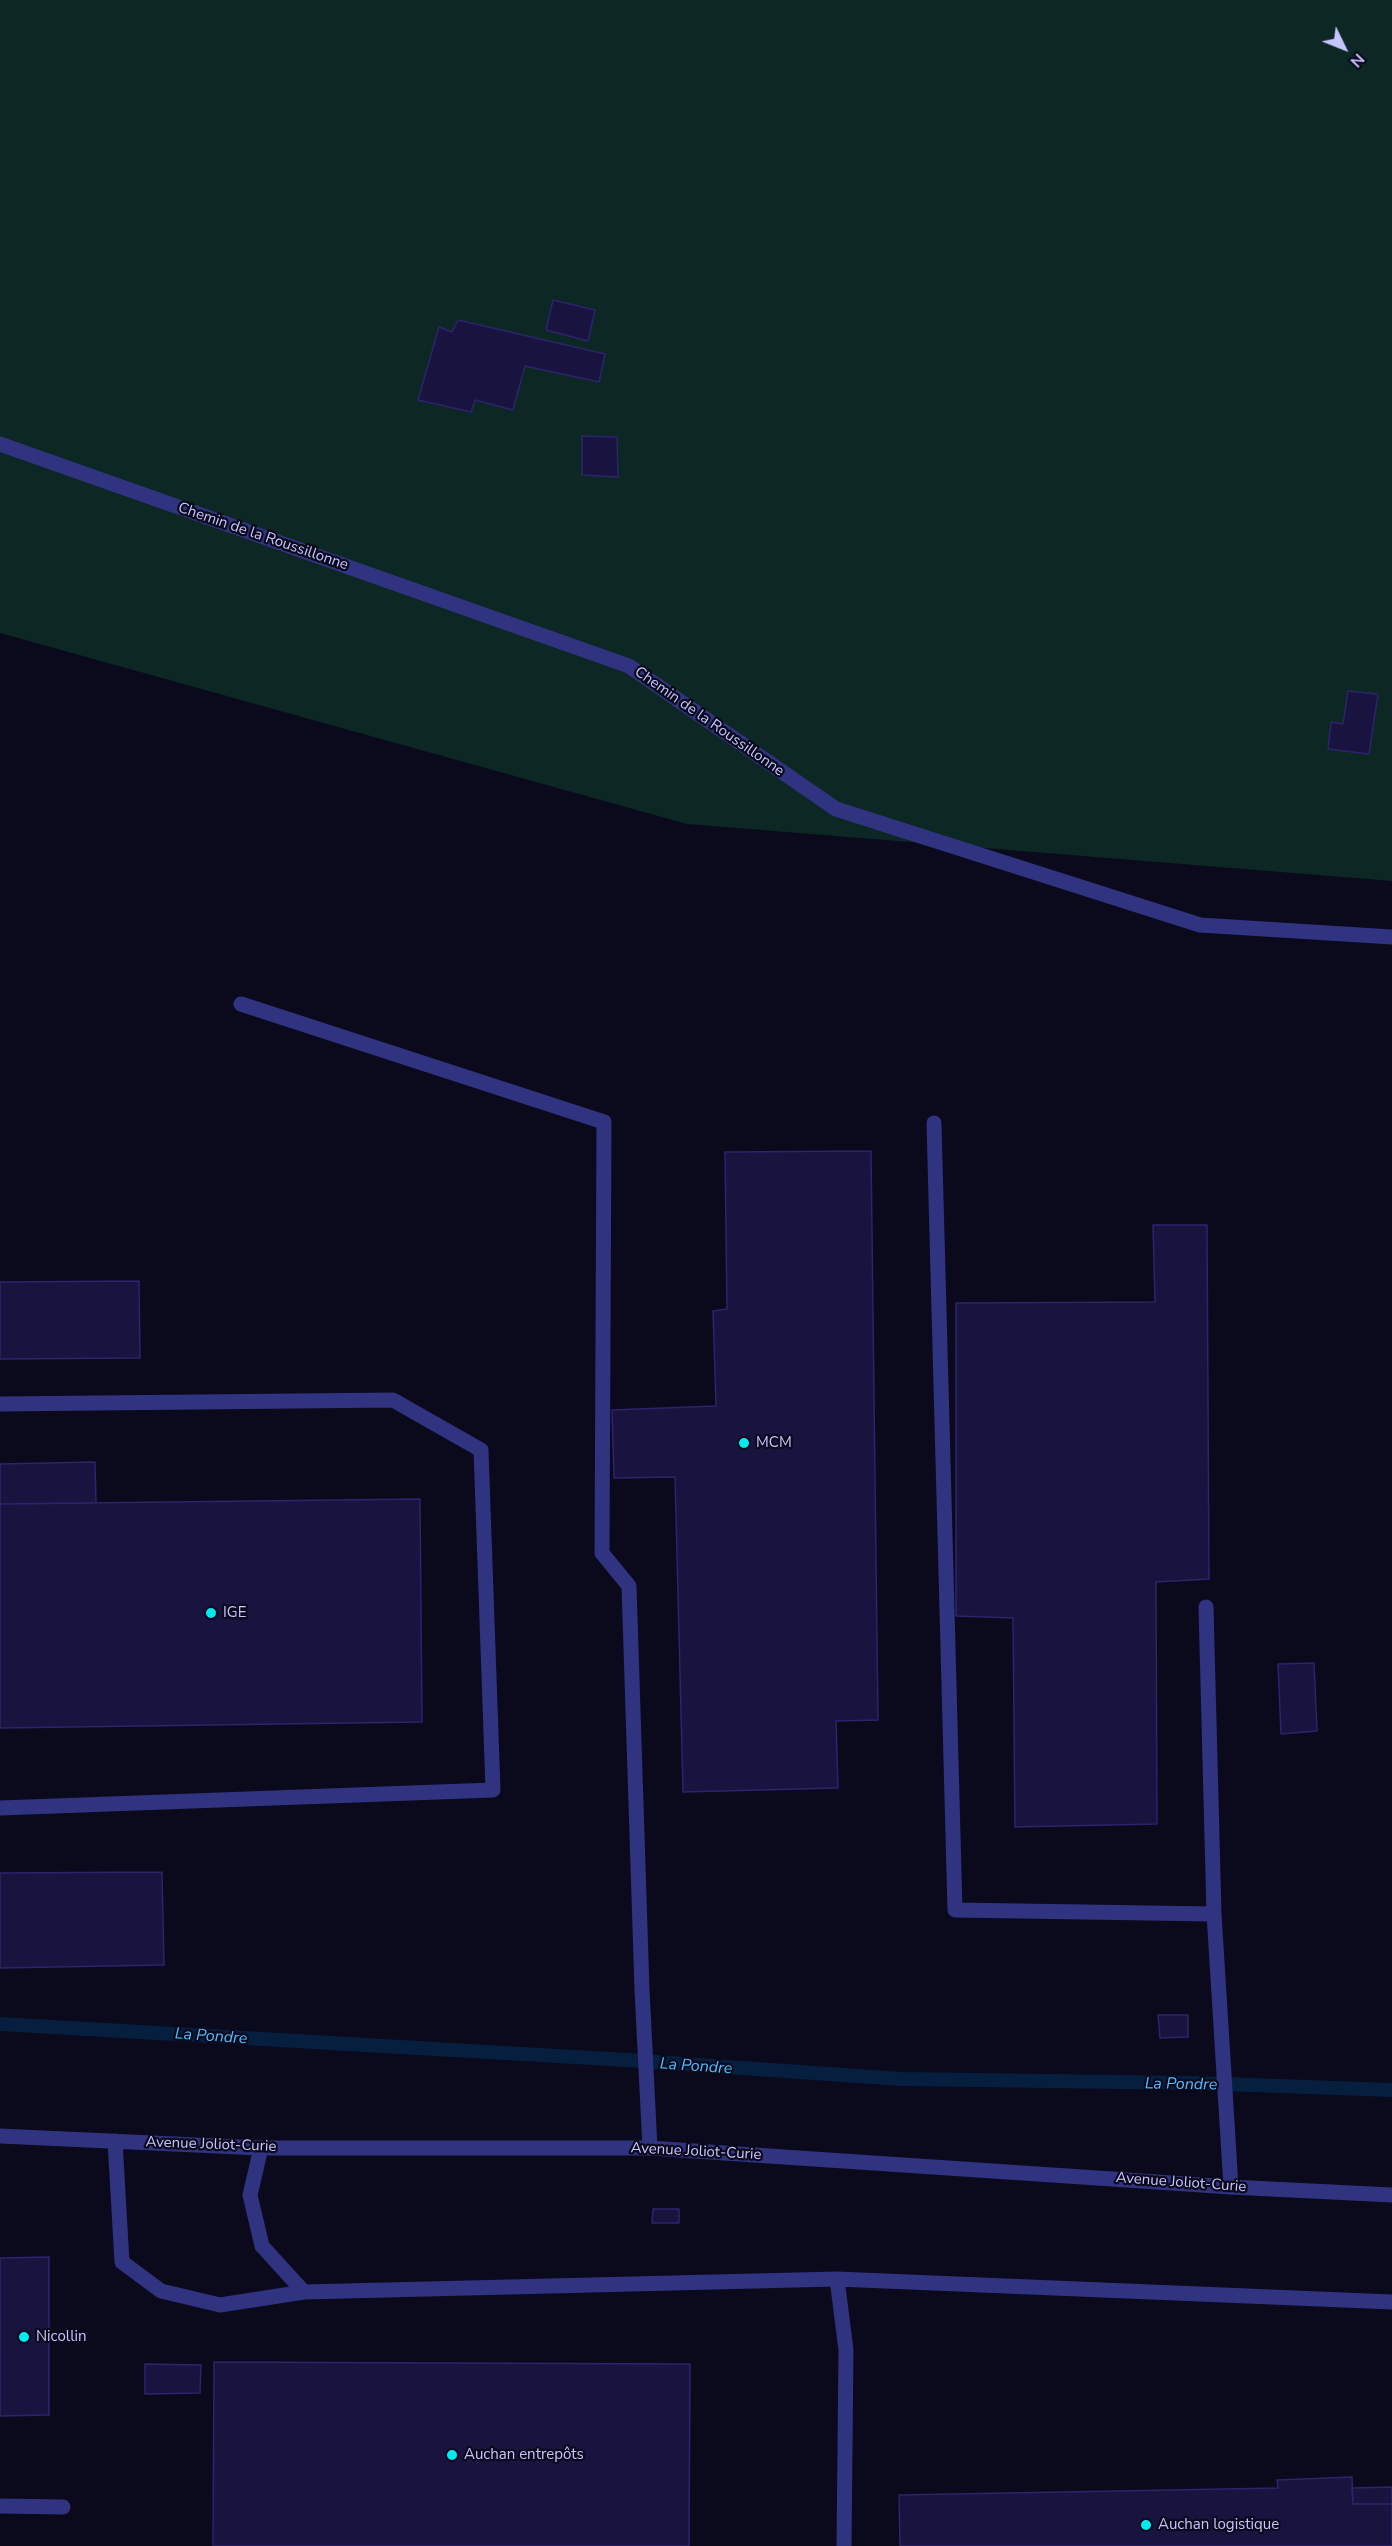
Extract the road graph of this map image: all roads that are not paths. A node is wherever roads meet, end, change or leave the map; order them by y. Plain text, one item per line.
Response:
1 (0, 444) edge
2 (1392, 937) edge
3 (241, 1004) dead end
4 (934, 1123) dead end
5 (0, 1404) edge
6 (1206, 1607) dead end
7 (0, 1808) edge
8 (1214, 1914) junction
9 (0, 2136) edge
10 (115, 2141) junction
11 (261, 2148) junction
12 (650, 2148) junction
13 (1231, 2187) junction
14 (1392, 2195) edge
15 (837, 2279) junction
16 (304, 2292) junction
17 (1392, 2302) edge
18 (0, 2506) edge
19 (63, 2507) dead end
20 (844, 2546) edge

1 - 2 street, Chemin de la Roussillonne
3 - 12 street
4 - 8 street
5 - 7 street
6 - 8 street
8 - 13 street
9 - 10 street, Avenue Joliot-Curie
10 - 11 street, Avenue Joliot-Curie
10 - 16 street
11 - 12 street, Avenue Joliot-Curie
11 - 16 street
12 - 13 street, Avenue Joliot-Curie
13 - 14 street, Avenue Joliot-Curie
15 - 16 street
15 - 17 street
15 - 20 street
18 - 19 street

